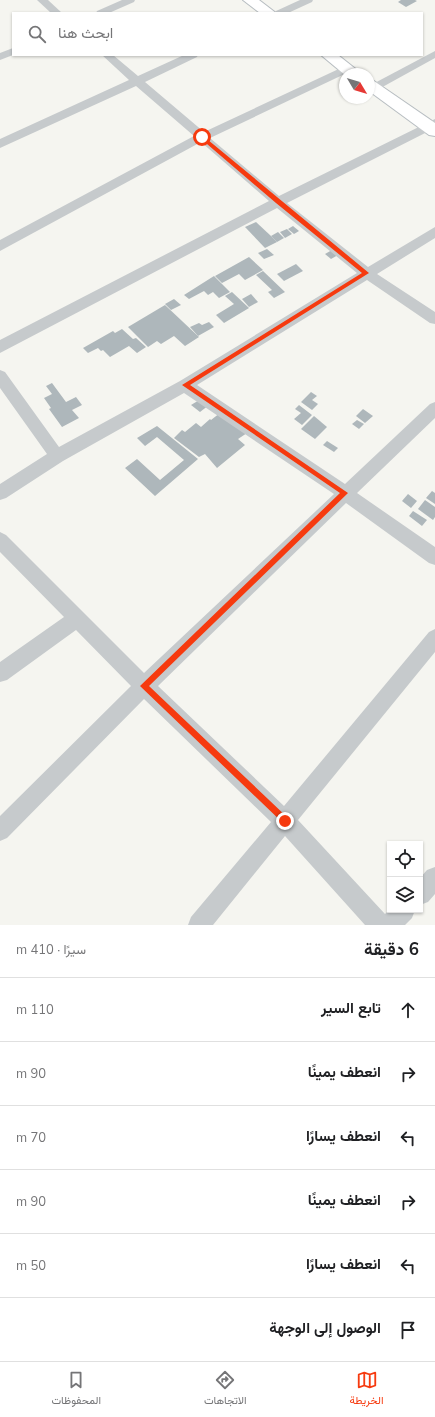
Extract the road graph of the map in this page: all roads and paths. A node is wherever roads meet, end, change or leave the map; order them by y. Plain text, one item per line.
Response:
1 (42, 0) edge
2 (130, 0) edge
3 (250, 0) edge
4 (308, 0) edge
5 (56, 12) edge
6 (103, 12) edge
7 (268, 12) edge
8 (282, 12) edge
9 (12, 51) edge
10 (435, 54) edge
11 (0, 56) edge
12 (109, 56) edge
13 (191, 56) edge
14 (329, 56) edge
15 (346, 68) edge
16 (339, 76) edge
17 (138, 81) junction
18 (375, 84) edge
19 (375, 89) edge
20 (433, 127) edge
21 (202, 137) junction
22 (0, 144) edge
23 (278, 202) junction
24 (435, 232) edge
25 (0, 246) edge
26 (366, 273) junction
27 (435, 319) edge
28 (0, 347) edge
29 (0, 376) edge
30 (185, 385) junction
31 (435, 408) edge
32 (58, 456) junction
33 (0, 493) edge
34 (345, 493) junction
35 (0, 540) edge
36 (435, 557) edge
37 (78, 618) junction
38 (435, 638) edge
39 (0, 673) edge
40 (144, 686) junction
41 (285, 821) junction
42 (0, 831) edge
43 (435, 878) edge
44 (423, 891) edge
45 (401, 913) edge
46 (199, 925) edge
47 (380, 925) edge
48 (390, 925) edge

1 - 5 street
2 - 6 street
3 - 7 street
4 - 8 street
9 - 11 street
10 - 18 street
12 - 17 street
13 - 17 street
14 - 15 street
16 - 21 street
17 - 21 street
17 - 22 street
19 - 20 street
20 - 23 street
21 - 23 street
21 - 25 street
23 - 26 street
23 - 28 street
24 - 26 street
26 - 27 street
26 - 30 street
29 - 32 street
30 - 32 street
30 - 34 street
31 - 34 street
32 - 33 street
34 - 36 street
34 - 40 street
35 - 37 street
37 - 39 street
37 - 40 street
38 - 41 street
40 - 41 street
40 - 42 street
41 - 46 street
41 - 47 street
43 - 44 street
45 - 48 street

